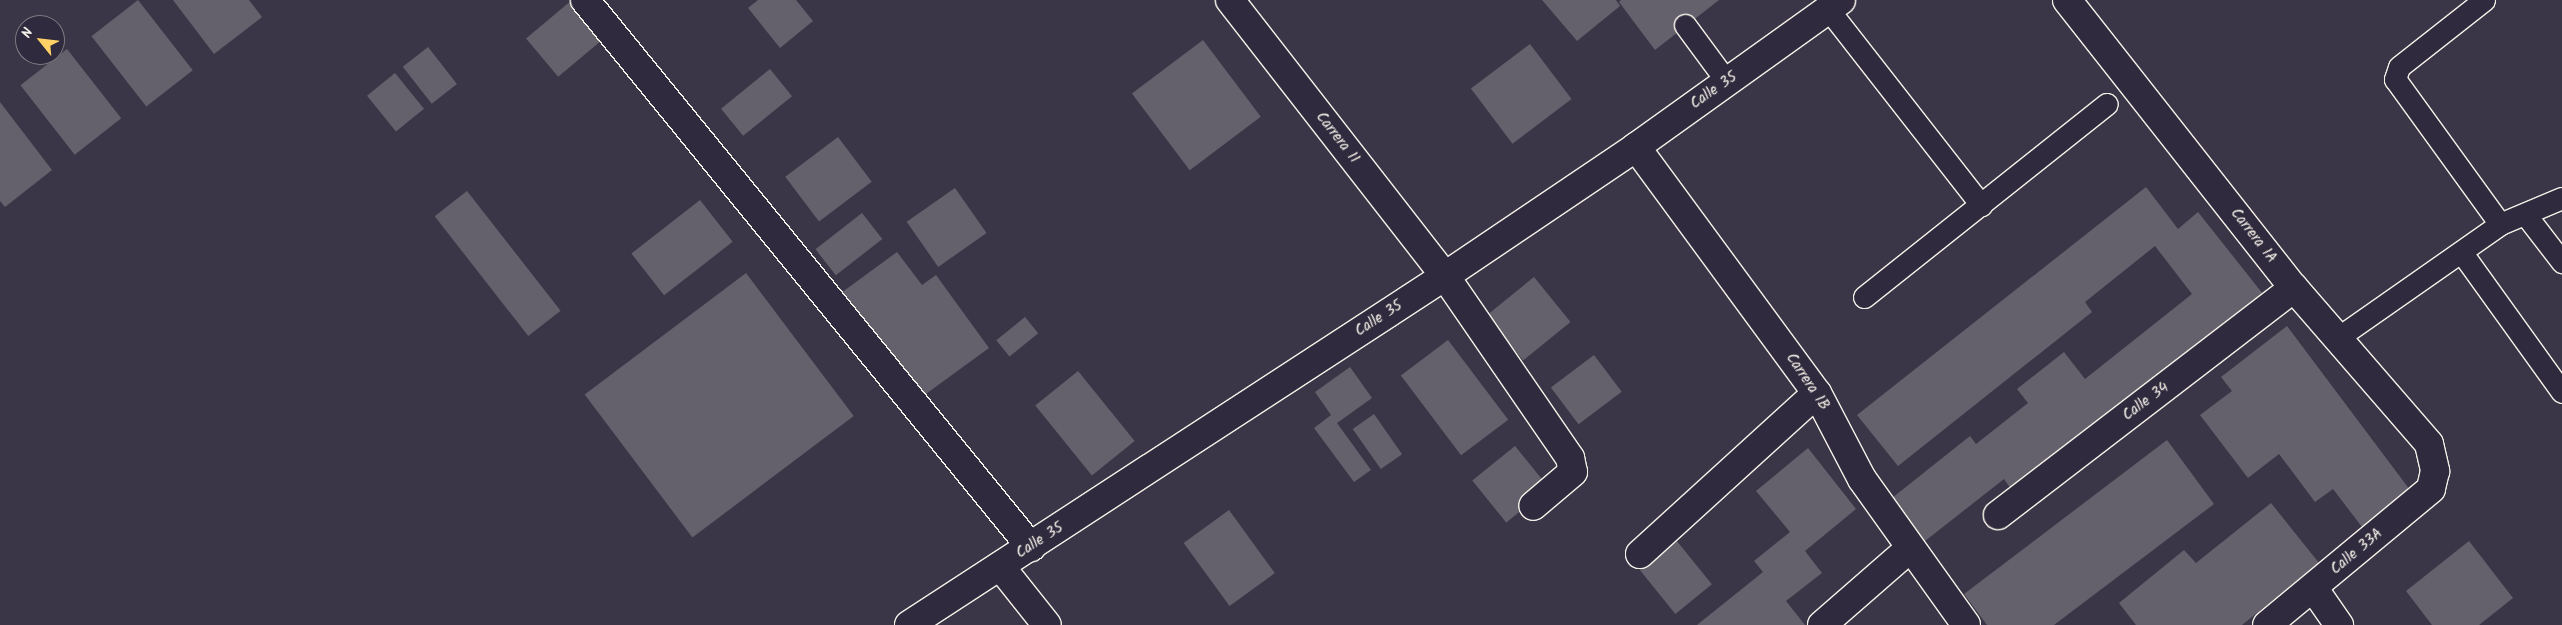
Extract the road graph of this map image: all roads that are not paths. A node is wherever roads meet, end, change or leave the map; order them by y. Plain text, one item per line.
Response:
1 (584, 0) edge
2 (1230, 0) edge
3 (2067, 0) edge
4 (2484, 0) edge
5 (1835, 5) edge
6 (1685, 25) dead end
7 (1727, 82) junction
8 (2107, 104) dead end
9 (1636, 147) junction
10 (2562, 198) edge
11 (1982, 204) junction
12 (2525, 214) junction
13 (2500, 224) junction
14 (2462, 253) junction
15 (2562, 262) edge
16 (1445, 276) junction
17 (2294, 288) junction
18 (1864, 297) dead end
19 (2336, 339) junction
20 (2562, 392) edge
21 (1817, 393) junction
22 (2435, 471) joint
23 (1533, 506) dead end
24 (1998, 516) dead end
25 (1031, 547) junction
26 (1909, 549) junction
27 (1640, 554) dead end
28 (1000, 566) junction
29 (2314, 589) junction
30 (909, 625) edge
31 (1047, 625) edge
32 (1822, 625) edge
33 (1966, 625) edge
34 (2267, 625) edge
35 (2339, 625) edge

1 - 25 street
2 - 16 street, Carrera 11
3 - 17 street, Carrera 1A
4 - 13 lane
5 - 7 street, Calle 35
5 - 11 lane
6 - 7 lane
7 - 9 street, Calle 35
8 - 11 lane
9 - 16 street, Calle 35
9 - 21 street, Carrera 1B
10 - 12 lane
11 - 18 lane
12 - 13 lane
12 - 15 lane
13 - 14 lane
14 - 19 lane
14 - 20 lane
16 - 23 street, Carrera 11
16 - 25 street, Calle 35
17 - 19 street, Carrera 1A
17 - 24 street, Calle 34
19 - 22 street, Carrera 1A
21 - 26 street, Carrera 1B
21 - 27 street
22 - 29 street, Calle 33A
25 - 28 street, Calle 35
26 - 32 street
26 - 33 street, Carrera 1B
28 - 30 street, Calle 35
28 - 31 street
29 - 34 street, Calle 33A
29 - 35 street

